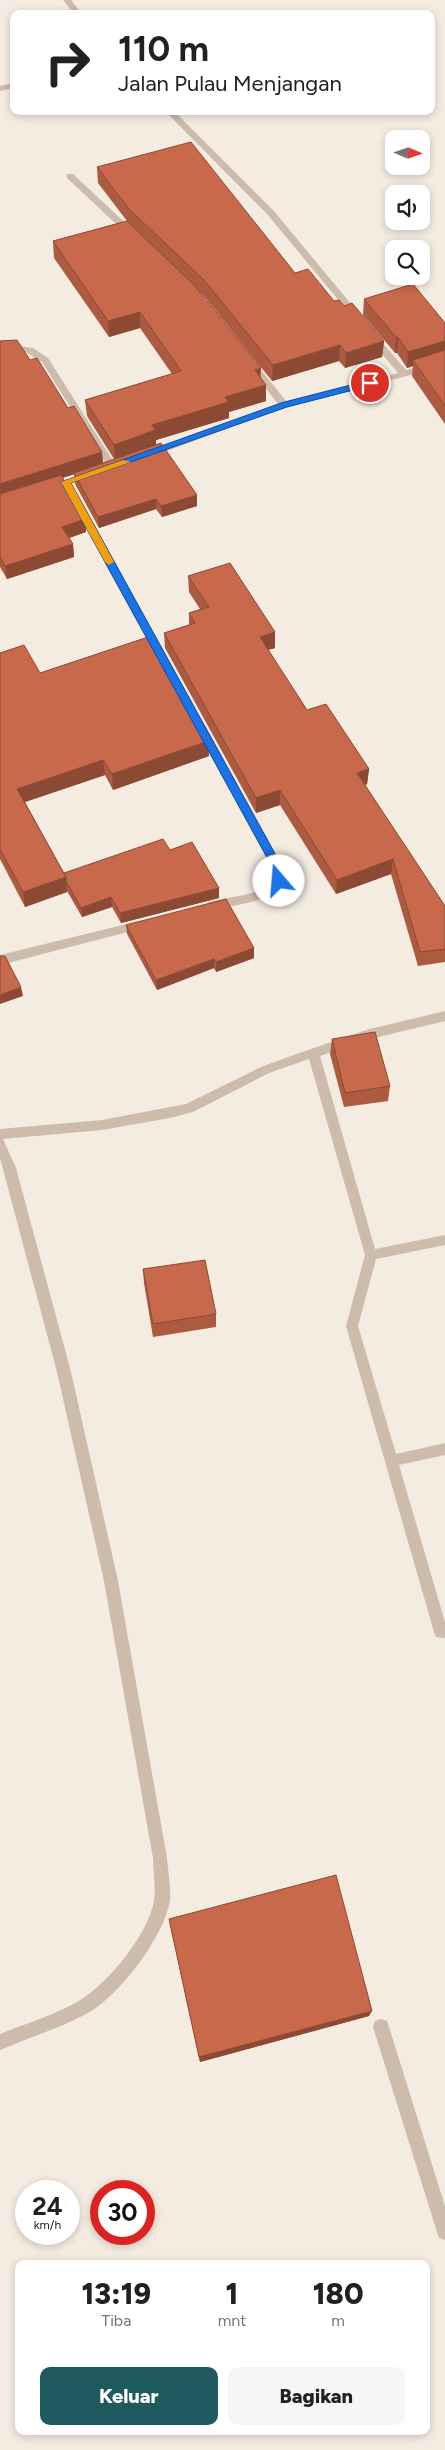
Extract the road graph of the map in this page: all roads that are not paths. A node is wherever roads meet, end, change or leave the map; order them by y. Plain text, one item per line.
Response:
1 (66, 0) edge
2 (75, 10) edge
3 (173, 115) edge
4 (70, 176) dead end
5 (138, 240) edge
6 (0, 350) edge
7 (242, 352) edge
8 (445, 361) edge
9 (404, 374) junction
10 (284, 405) junction
11 (139, 457) edge
12 (112, 467) edge
13 (66, 482) edge
14 (166, 664) edge
15 (194, 716) edge
16 (203, 908) edge
17 (155, 921) edge
18 (0, 960) edge
19 (445, 1016) edge
20 (313, 1053) junction
21 (0, 1134) edge
22 (0, 1142) edge
23 (445, 1240) edge
24 (371, 1256) junction
25 (445, 1450) edge
26 (390, 1461) junction
27 (445, 1631) edge
28 (381, 2027) dead end
29 (0, 2042) edge
30 (445, 2232) edge

1 - 2 street
3 - 9 street
4 - 5 street
6 - 12 street
7 - 10 street
8 - 9 street
9 - 10 street
10 - 11 street
13 - 14 street
15 - 16 street
17 - 18 street
19 - 20 street
20 - 21 street
20 - 24 street
22 - 29 street
23 - 24 street
24 - 26 street
25 - 26 street
26 - 27 street
28 - 30 street

